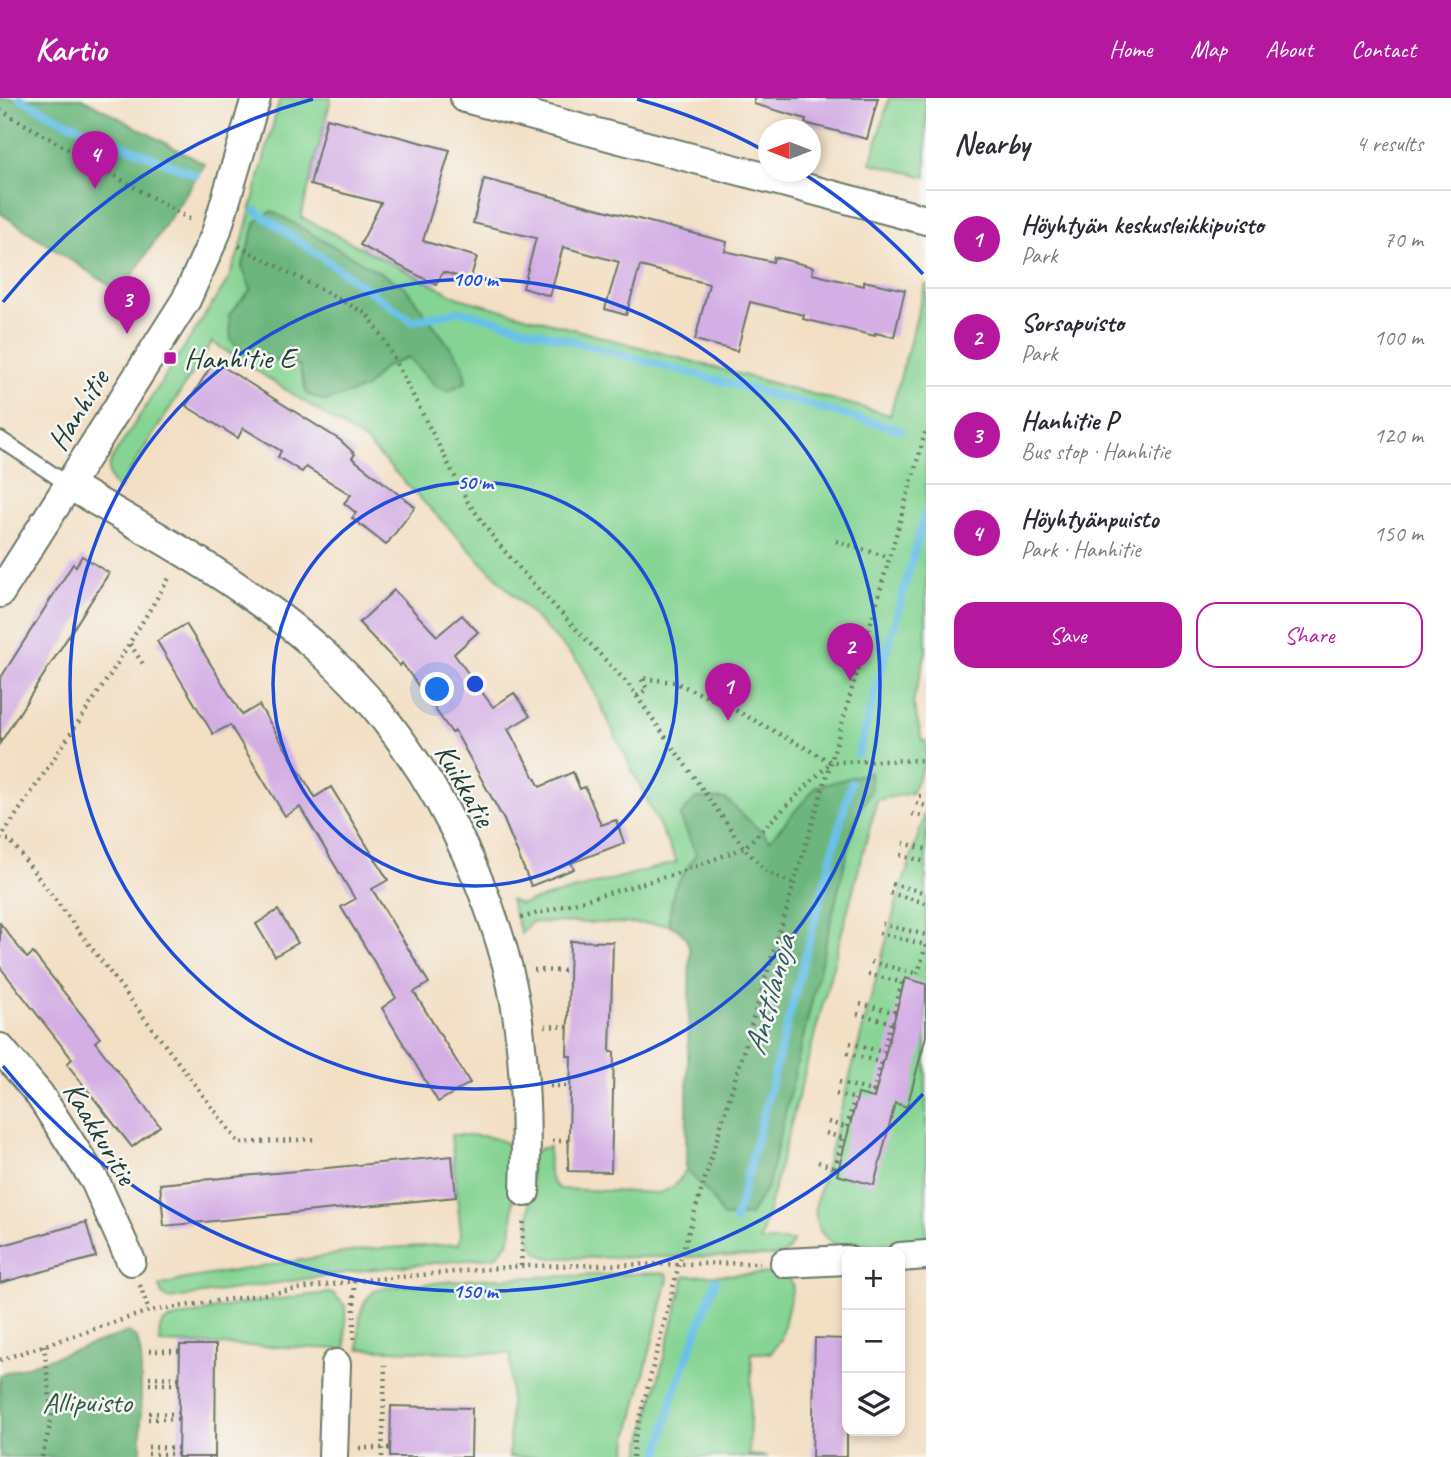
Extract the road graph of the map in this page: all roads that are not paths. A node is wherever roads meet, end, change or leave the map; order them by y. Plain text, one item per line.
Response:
1 (256, 98) edge
2 (465, 98) edge
3 (926, 220) edge
4 (0, 439) edge
5 (69, 485) junction
6 (0, 593) edge
7 (0, 1048) edge
8 (525, 1192) road end
9 (926, 1255) edge
10 (905, 1257) edge
11 (842, 1260) edge
12 (131, 1261) dead end
13 (786, 1263) road end
14 (345, 1358) road end
15 (342, 1452) edge

1 - 5 street, Hanhitie
2 - 3 street
4 - 5 lane
5 - 6 street, Hanhitie
5 - 8 street, Kuikkatie
7 - 12 street, Kaakkuritie
9 - 10 street
11 - 13 street
14 - 15 street

